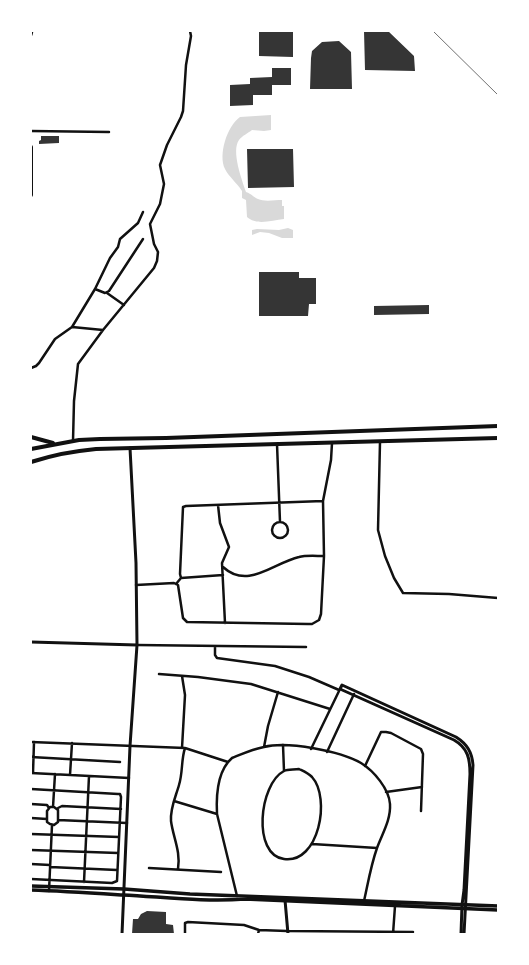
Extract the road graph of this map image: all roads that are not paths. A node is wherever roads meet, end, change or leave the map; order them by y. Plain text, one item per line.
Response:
1 (32, 31) edge
2 (190, 31) edge
3 (31, 35) edge
4 (31, 131) edge
5 (109, 132) dead end
6 (31, 146) edge
7 (31, 195) edge
8 (143, 212) dead end
9 (144, 239) dead end
10 (95, 289) junction
11 (106, 293) junction
12 (124, 305) junction
13 (72, 327) junction
14 (103, 330) junction
15 (31, 368) edge
16 (498, 426) edge
17 (31, 437) edge
18 (498, 438) edge
19 (73, 441) junction
20 (380, 441) junction
21 (58, 443) junction
22 (332, 443) junction
23 (277, 444) junction
24 (130, 448) junction
25 (31, 449) edge
26 (31, 462) edge
27 (323, 501) junction
28 (280, 502) junction
29 (218, 505) junction
30 (280, 522) junction
31 (324, 556) junction
32 (223, 567) junction
33 (223, 575) junction
34 (181, 578) junction
35 (176, 584) junction
36 (136, 585) junction
37 (498, 598) edge
38 (225, 622) junction
39 (31, 642) edge
40 (137, 645) junction
41 (215, 646) junction
42 (306, 647) dead end
43 (159, 674) dead end
44 (182, 676) junction
45 (340, 689) junction
46 (278, 692) junction
47 (354, 693) junction
48 (330, 708) junction
49 (33, 742) edge
50 (72, 743) junction
51 (284, 745) junction
52 (130, 746) junction
53 (264, 747) junction
54 (184, 748) junction
55 (311, 749) junction
56 (327, 752) junction
57 (32, 757) edge
58 (71, 759) junction
59 (120, 762) dead end
60 (228, 762) junction
61 (365, 766) junction
62 (284, 771) junction
63 (32, 773) edge
64 (55, 774) junction
65 (70, 775) junction
66 (89, 776) junction
67 (128, 778) junction
68 (422, 786) junction
69 (31, 789) edge
70 (54, 790) junction
71 (88, 792) junction
72 (386, 792) junction
73 (174, 801) junction
74 (31, 804) edge
75 (53, 807) junction
76 (88, 807) junction
77 (49, 808) junction
78 (58, 808) junction
79 (121, 809) junction
80 (421, 811) dead end
81 (217, 814) junction
82 (31, 818) edge
83 (47, 819) junction
84 (58, 820) junction
85 (87, 821) junction
86 (120, 822) junction
87 (127, 823) junction
88 (52, 825) junction
89 (31, 834) edge
90 (52, 835) junction
91 (86, 836) junction
92 (119, 837) junction
93 (312, 844) junction
94 (377, 848) junction
95 (31, 850) edge
96 (51, 851) junction
97 (85, 852) junction
98 (118, 854) junction
99 (31, 864) edge
100 (50, 866) junction
101 (149, 868) dead end
102 (84, 869) junction
103 (178, 869) junction
104 (118, 870) junction
105 (221, 872) dead end
106 (31, 879) edge
107 (49, 880) junction
108 (84, 882) junction
109 (31, 886) edge
110 (49, 889) junction
111 (124, 889) junction
112 (31, 890) edge
113 (124, 895) junction
114 (237, 896) junction
115 (285, 899) junction
116 (364, 901) junction
117 (395, 906) junction
118 (498, 906) edge
119 (464, 907) junction
120 (498, 910) edge
121 (259, 930) junction
122 (413, 932) dead end
123 (288, 933) edge
124 (393, 933) edge
125 (122, 934) edge
126 (185, 934) edge
127 (258, 934) edge
128 (461, 934) edge
129 (464, 934) edge

1 - 3 street
2 - 12 street
4 - 5 street
6 - 7 main road
8 - 10 street
9 - 11 street
10 - 11 street
10 - 13 street
11 - 12 street
12 - 14 street
13 - 14 street
13 - 15 street
14 - 19 street
16 - 19 main road
17 - 21 main road
18 - 20 main road
19 - 21 main road
20 - 22 main road
20 - 37 street
21 - 25 main road
22 - 23 main road
22 - 27 street
23 - 24 main road
23 - 28 street
24 - 26 main road
24 - 36 street
27 - 28 street
27 - 31 street
28 - 29 street
28 - 30 street
29 - 32 street
29 - 34 street
30 - 30 street
31 - 32 street
31 - 38 street
32 - 33 street
33 - 34 street
33 - 38 street
34 - 35 street
35 - 36 street
35 - 38 street
36 - 40 street
39 - 40 street
40 - 41 street
40 - 52 street
41 - 42 street
41 - 45 street
43 - 44 street
44 - 46 street
44 - 54 street
45 - 47 street
45 - 48 street
46 - 48 street
46 - 53 street
47 - 56 street
47 - 119 street
48 - 55 street
49 - 50 street
49 - 57 street
50 - 52 street
50 - 58 street
51 - 53 street
51 - 55 street
51 - 62 street
52 - 54 street
52 - 67 street
53 - 60 street
54 - 60 street
54 - 73 street
55 - 56 street
56 - 61 street
57 - 58 street
57 - 63 street
58 - 59 street
58 - 65 street
60 - 81 street
61 - 68 street
61 - 72 street
62 - 93 street
62 - 93 street
63 - 64 street
64 - 65 street
64 - 70 street
65 - 66 street
66 - 67 street
66 - 71 street
67 - 87 street
68 - 72 street
68 - 80 street
69 - 70 street
70 - 71 street
70 - 75 street
71 - 76 street
71 - 79 street
72 - 94 street
73 - 81 street
73 - 103 street
74 - 77 street
75 - 77 street
75 - 78 street
76 - 78 street
76 - 79 street
76 - 85 street
77 - 83 street
78 - 84 street
79 - 86 street
81 - 114 street
82 - 83 street
83 - 88 street
84 - 85 street
84 - 88 street
85 - 86 street
85 - 91 street
86 - 87 street
86 - 92 street
87 - 111 street
88 - 90 street
89 - 90 street
90 - 91 street
90 - 96 street
91 - 92 street
91 - 97 street
92 - 98 street
93 - 94 street
94 - 116 street
95 - 96 street
96 - 97 street
96 - 100 street
97 - 98 street
97 - 102 street
98 - 104 street
99 - 100 street
100 - 102 street
100 - 107 street
101 - 103 street
102 - 104 street
102 - 108 street
103 - 105 street
104 - 108 street
106 - 107 street
107 - 108 street
107 - 110 street
109 - 110 main road
110 - 111 main road
110 - 112 main road
110 - 113 main road
111 - 113 street
111 - 114 main road
113 - 115 main road
113 - 125 street
114 - 115 main road
115 - 116 main road
115 - 117 main road
115 - 123 street
116 - 119 main road
117 - 119 main road
117 - 124 street
118 - 119 main road
119 - 120 main road
119 - 128 street
119 - 129 street
121 - 123 street
121 - 126 street
121 - 127 street
122 - 124 street
123 - 124 street

